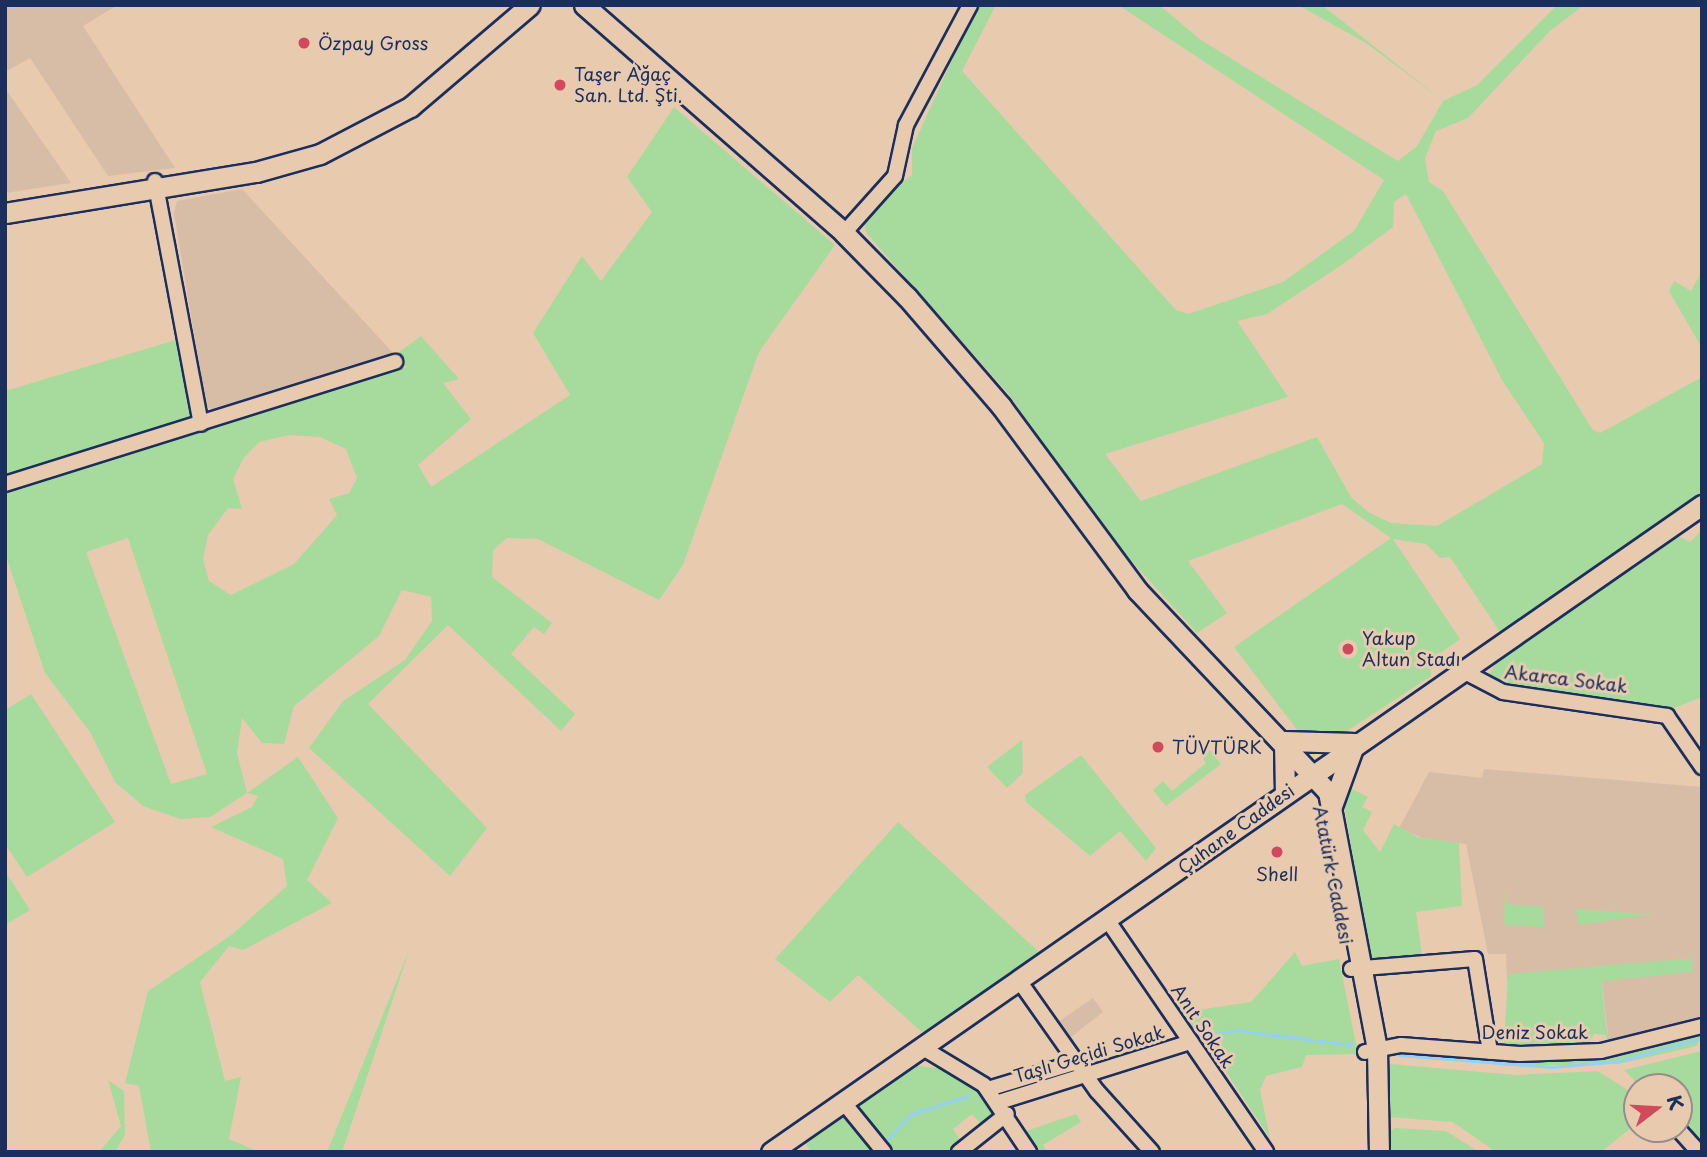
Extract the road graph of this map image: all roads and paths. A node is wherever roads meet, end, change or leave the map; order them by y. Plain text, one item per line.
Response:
1 (970, 5) edge
2 (526, 6) edge
3 (585, 7) edge
4 (156, 184) junction
5 (5, 204) edge
6 (5, 214) edge
7 (844, 233) junction
8 (395, 362) dead end
9 (201, 424) junction
10 (5, 484) edge
11 (1702, 506) edge
12 (1463, 671) junction
13 (1284, 741) junction
14 (1357, 744) junction
15 (1702, 767) edge
16 (1314, 775) junction
17 (1285, 794) junction
18 (1332, 806) junction
19 (1108, 921) junction
20 (1357, 969) junction
21 (1020, 982) junction
22 (1702, 1026) edge
23 (1191, 1042) junction
24 (923, 1048) junction
25 (1371, 1050) junction
26 (1490, 1052) junction
27 (1081, 1068) junction
28 (988, 1089) junction
29 (844, 1103) junction
30 (1003, 1108) junction
31 (795, 1145) edge
32 (771, 1152) edge
33 (884, 1152) edge
34 (959, 1152) edge
35 (1028, 1152) edge
36 (1152, 1152) edge
37 (1266, 1152) edge
38 (1366, 1152) edge
39 (1379, 1152) edge

1 - 7 street
2 - 4 main road
3 - 7 main road
4 - 5 main road
4 - 6 main road
4 - 9 street
7 - 13 main road
8 - 9 street
9 - 10 street
11 - 12 main road, Çuhane Caddesi
12 - 14 main road, Çuhane Caddesi
12 - 15 street, Akarca Sokak
13 - 14 main road
13 - 16 main road
13 - 17 main road
14 - 16 main road, Çuhane Caddesi
14 - 18 main road
16 - 17 main road, Çuhane Caddesi
16 - 18 main road, Atatürk Caddesi
16 - 20 main road, Atatürk Caddesi
17 - 19 main road, Çuhane Caddesi
18 - 20 main road, Atatürk Caddesi
19 - 21 main road, Çuhane Caddesi
19 - 23 street, Anıt Sokak
20 - 25 main road, Atatürk Caddesi
20 - 26 street
21 - 24 main road, Çuhane Caddesi
21 - 27 street
22 - 26 street, Deniz Sokak
23 - 27 street, Taşlı Geçidi Sokak
23 - 37 street, Anıt Sokak
24 - 28 street
24 - 29 main road, Çuhane Caddesi
25 - 26 street, Deniz Sokak
25 - 38 main road, Atatürk Caddesi
25 - 39 main road, Atatürk Caddesi
27 - 28 street
27 - 30 street, Taşlı Geçidi Sokak
27 - 36 street
28 - 30 street
29 - 31 main road, Çuhane Caddesi
29 - 33 street
30 - 34 street
30 - 35 street
31 - 32 main road, Çuhane Caddesi

